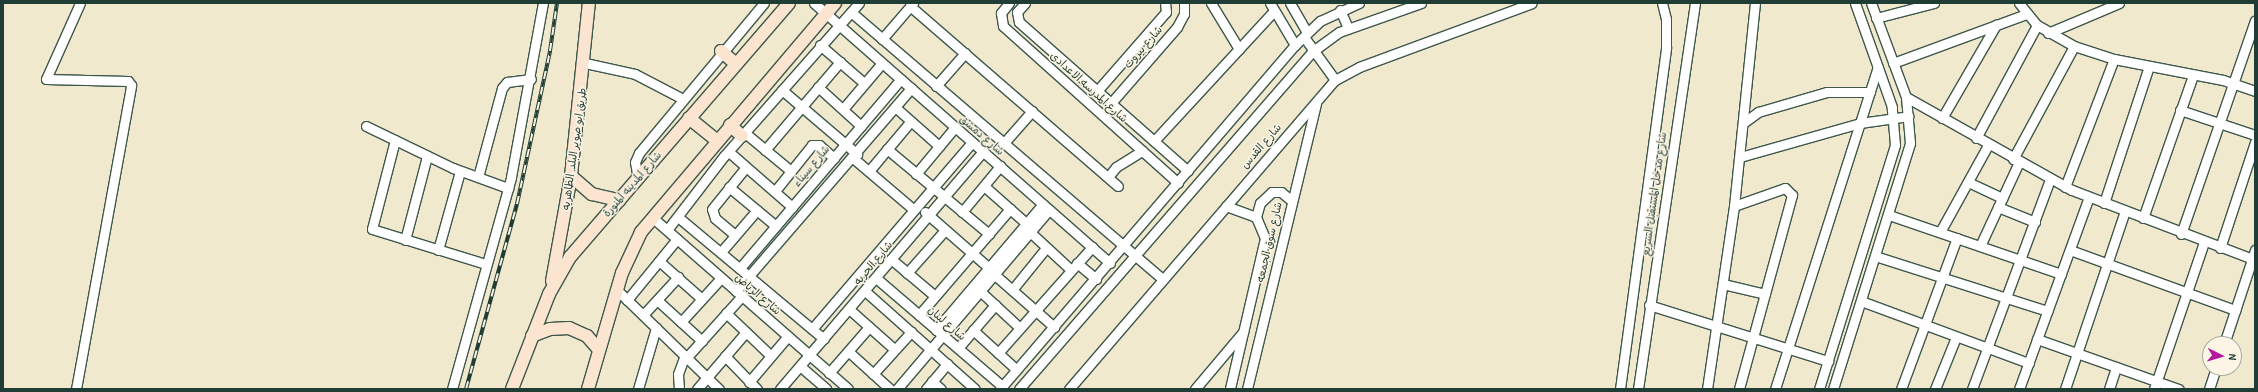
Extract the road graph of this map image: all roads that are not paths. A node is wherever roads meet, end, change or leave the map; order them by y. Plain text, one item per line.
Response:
1 (80, 3) edge
2 (543, 3) edge
3 (589, 3) edge
4 (764, 3) edge
5 (789, 3) edge
6 (814, 3) edge
7 (835, 3) edge
8 (859, 3) edge
9 (1008, 3) edge
10 (1025, 3) edge
11 (1164, 3) edge
12 (1184, 3) edge
13 (1211, 3) edge
14 (1290, 3) edge
15 (1359, 3) edge
16 (1421, 3) edge
17 (1532, 3) edge
18 (1662, 3) edge
19 (1695, 3) edge
20 (1755, 3) edge
21 (1855, 3) edge
22 (1871, 3) edge
23 (1934, 3) edge
24 (2020, 3) edge
25 (2119, 3) edge
26 (912, 4) edge
27 (1272, 7) edge
28 (1340, 10) junction
29 (851, 12) junction
30 (826, 13) junction
31 (2026, 14) junction
32 (1876, 18) junction
33 (2255, 20) edge
34 (839, 25) junction
35 (1996, 25) junction
36 (2036, 25) junction
37 (1348, 28) junction
38 (2048, 33) junction
39 (1305, 35) junction
40 (882, 39) junction
41 (820, 45) junction
42 (1295, 45) junction
43 (2074, 46) junction
44 (1239, 48) junction
45 (721, 51) junction
46 (1313, 51) junction
47 (965, 53) junction
48 (2114, 59) junction
49 (840, 62) junction
50 (585, 63) junction
51 (882, 63) junction
52 (1893, 63) junction
53 (736, 64) junction
54 (2150, 66) junction
55 (1878, 67) junction
56 (2193, 75) junction
57 (532, 79) junction
58 (901, 79) junction
59 (1335, 80) junction
60 (864, 83) junction
61 (2233, 84) junction
62 (936, 86) junction
63 (818, 87) junction
64 (911, 88) junction
65 (782, 90) junction
66 (1097, 91) junction
67 (2255, 91) edge
68 (1870, 92) junction
69 (946, 94) junction
70 (1906, 97) junction
71 (681, 98) junction
72 (1316, 101) junction
73 (1111, 103) junction
74 (802, 107) junction
75 (895, 107) junction
76 (934, 108) junction
77 (843, 109) junction
78 (2180, 110) junction
79 (1032, 111) junction
80 (1909, 116) junction
81 (690, 118) junction
82 (1895, 118) junction
83 (1942, 118) junction
84 (911, 121) junction
85 (1743, 123) junction
86 (1860, 123) junction
87 (2220, 123) junction
88 (730, 125) junction
89 (366, 126) dead end
90 (861, 126) junction
91 (955, 127) junction
92 (743, 135) junction
93 (2255, 135) edge
94 (1976, 138) junction
95 (395, 140) junction
96 (717, 141) junction
97 (1154, 141) junction
98 (972, 142) junction
99 (2255, 142) edge
100 (845, 144) junction
101 (1003, 144) junction
102 (1988, 145) junction
103 (939, 146) junction
104 (888, 149) junction
105 (765, 150) junction
106 (983, 151) junction
107 (1142, 151) junction
108 (728, 152) junction
109 (427, 156) junction
110 (855, 156) junction
111 (1740, 157) junction
112 (834, 158) junction
113 (2016, 160) junction
114 (1000, 166) junction
115 (746, 167) junction
116 (460, 171) junction
117 (791, 171) junction
118 (869, 171) junction
119 (1188, 171) junction
120 (916, 174) junction
121 (571, 176) junction
122 (478, 177) junction
123 (1108, 177) junction
124 (638, 179) junction
125 (2050, 179) junction
126 (1178, 182) junction
127 (1968, 182) junction
128 (813, 183) junction
129 (984, 186) junction
130 (1118, 186) dead end
131 (729, 187) junction
132 (2065, 187) junction
133 (508, 188) junction
134 (933, 188) junction
135 (775, 191) junction
136 (823, 192) junction
137 (944, 197) junction
138 (2089, 197) junction
139 (2002, 198) junction
140 (619, 200) junction
141 (1291, 200) junction
142 (2104, 203) junction
143 (792, 206) junction
144 (1046, 206) junction
145 (1226, 206) junction
146 (1734, 206) junction
147 (1998, 207) junction
148 (916, 208) junction
149 (1010, 209) junction
150 (757, 210) junction
151 (2125, 211) junction
152 (962, 212) junction
153 (928, 215) junction
154 (1888, 215) junction
155 (678, 217) junction
156 (1256, 217) junction
157 (653, 218) junction
158 (2143, 218) junction
159 (2035, 222) junction
160 (1873, 223) junction
161 (776, 226) junction
162 (1028, 227) junction
163 (1885, 227) junction
164 (668, 230) junction
165 (945, 230) junction
166 (1940, 232) junction
167 (988, 234) junction
168 (2182, 234) junction
169 (735, 235) junction
170 (1957, 238) junction
171 (677, 239) junction
172 (405, 240) junction
173 (887, 242) junction
174 (2204, 242) junction
175 (1980, 246) junction
176 (1092, 247) junction
177 (1123, 247) junction
178 (1046, 248) junction
179 (2220, 248) junction
180 (438, 250) junction
181 (2070, 250) junction
182 (721, 252) junction
183 (898, 252) junction
184 (972, 253) junction
185 (1876, 256) junction
186 (1135, 257) junction
187 (2254, 257) edge
188 (891, 259) junction
189 (2020, 260) junction
190 (659, 261) junction
191 (1110, 263) junction
192 (486, 264) junction
193 (2107, 264) junction
194 (1074, 267) junction
195 (740, 268) junction
196 (988, 268) junction
197 (908, 273) junction
198 (2061, 274) junction
199 (995, 275) junction
200 (749, 276) junction
201 (678, 277) junction
202 (1942, 277) junction
203 (721, 278) junction
204 (876, 278) junction
205 (1096, 279) junction
206 (1162, 279) junction
207 (1723, 284) junction
208 (616, 289) junction
209 (1012, 290) junction
210 (865, 291) junction
211 (981, 292) junction
212 (739, 293) junction
213 (2187, 293) junction
214 (549, 294) junction
215 (1765, 294) junction
216 (935, 296) junction
217 (2006, 298) junction
218 (702, 299) junction
219 (627, 300) junction
220 (657, 300) junction
221 (1861, 302) junction
222 (995, 305) junction
223 (1650, 305) junction
224 (849, 309) junction
225 (2235, 310) junction
226 (1036, 311) junction
227 (2047, 311) junction
228 (726, 313) junction
229 (643, 315) junction
230 (919, 315) junction
231 (681, 322) junction
232 (1925, 325) junction
233 (1717, 326) junction
234 (869, 327) junction
235 (1054, 327) junction
236 (656, 328) junction
237 (1020, 328) junction
238 (812, 330) junction
239 (973, 330) junction
240 (1244, 330) junction
241 (746, 332) junction
242 (911, 332) junction
243 (940, 333) junction
244 (532, 336) junction
245 (788, 336) junction
246 (2227, 336) edge
247 (1753, 337) junction
248 (1956, 337) junction
249 (824, 339) junction
250 (2037, 339) junction
251 (702, 341) junction
252 (958, 348) junction
253 (1788, 348) junction
254 (1988, 348) junction
255 (894, 349) junction
256 (599, 350) junction
257 (931, 350) junction
258 (849, 352) junction
259 (998, 353) junction
260 (2077, 353) junction
261 (810, 355) junction
262 (686, 356) junction
263 (725, 356) junction
264 (771, 356) junction
265 (1828, 361) junction
266 (947, 364) junction
267 (2029, 364) junction
268 (800, 366) junction
269 (2116, 367) junction
270 (1017, 370) junction
271 (830, 373) junction
272 (873, 374) junction
273 (2213, 376) edge
274 (707, 377) junction
275 (932, 381) junction
276 (749, 382) junction
277 (2155, 385) edge
278 (820, 387) edge
279 (1001, 388) edge
280 (76, 389) edge
281 (452, 389) edge
282 (512, 389) edge
283 (588, 389) edge
284 (638, 389) edge
285 (679, 389) edge
286 (697, 389) edge
287 (720, 389) edge
288 (757, 389) edge
289 (780, 389) edge
290 (848, 389) edge
291 (890, 389) edge
292 (897, 389) edge
293 (926, 389) edge
294 (941, 389) edge
295 (975, 389) edge
296 (1019, 389) edge
297 (1069, 389) edge
298 (1195, 389) edge
299 (1230, 389) edge
300 (1247, 389) edge
301 (1620, 389) edge
302 (1638, 389) edge
303 (1707, 389) edge
304 (1739, 389) edge
305 (1775, 389) edge
306 (1819, 389) edge
307 (1833, 389) edge
308 (1901, 389) edge
309 (1935, 389) edge
310 (1972, 389) edge
311 (2019, 389) edge
312 (2065, 389) edge
313 (2109, 389) edge
314 (2178, 389) edge
315 (2209, 389) edge

1 - 280 street
2 - 57 street
3 - 50 main road, طريق ابو صوير البلد, الظاهريه
4 - 45 street
5 - 53 main road, شارع المدينه المنورة
6 - 30 street, شارع دمشق
7 - 30 main road
8 - 29 street
9 - 107 street, شارع المدرسه الاعدادى
10 - 66 street, شارع المدرسه الاعدادى
11 - 66 street, شارع بيروت
12 - 73 street, شارع بيروت
13 - 44 street
14 - 39 street
15 - 28 street
16 - 37 street, شارع القدس
17 - 59 street, شارع القدس
18 - 301 street, شارع مدخل المستقبل السريع
19 - 223 street, شارع مدخل المستقبل السريع
20 - 85 street
21 - 55 street
22 - 32 street
23 - 32 street
24 - 31 street
25 - 38 street
26 - 40 street
26 - 47 street
27 - 42 street
27 - 44 street
28 - 37 street
28 - 39 street
29 - 34 street
29 - 40 street, شارع دمشق
30 - 34 street, شارع دمشق
30 - 88 main road
31 - 35 street
31 - 36 street
32 - 52 street
33 - 61 street
34 - 41 street
34 - 51 street, شارع دمشق
35 - 52 street
35 - 83 street
36 - 38 street
36 - 94 street
37 - 46 street, شارع القدس
38 - 43 street
39 - 42 street
39 - 46 street
40 - 62 street, شارع دمشق
41 - 49 street
41 - 65 street
42 - 119 street
43 - 48 street
43 - 113 street
44 - 97 street
45 - 53 main road
45 - 71 street
46 - 59 street
46 - 186 street, شارع القدس
47 - 62 street
47 - 79 street
48 - 54 street
48 - 132 street
49 - 60 street
49 - 63 street
50 - 71 street
50 - 121 main road, طريق ابو صوير البلد, الظاهريه
51 - 58 street, شارع دمشق
51 - 60 street
52 - 70 street
53 - 81 main road, شارع المدينه المنورة
54 - 56 street
54 - 142 street
55 - 68 street
55 - 82 street
56 - 61 street
56 - 78 street
57 - 122 street
57 - 133 street
58 - 64 street, شارع دمشق
58 - 90 street, شارع سيناء
59 - 72 street, شارع القدس
60 - 77 street
61 - 67 street
61 - 87 street
62 - 69 street, شارع دمشق
63 - 74 street
63 - 77 street
64 - 75 street
64 - 76 street, شارع دمشق
65 - 74 street
65 - 92 street
66 - 73 street, شارع المدرسه الاعدادى
68 - 85 street
68 - 86 street
69 - 76 street
69 - 101 street, شارع دمشق
70 - 80 street
70 - 83 street
71 - 124 street
72 - 141 street, شارع سوق الجمعه
72 - 145 street, شارع القدس
73 - 97 street, شارع المدرسه الاعدادى
74 - 100 street
74 - 105 street
75 - 84 street
75 - 110 street
76 - 91 street, شارع دمشق
77 - 90 street
78 - 87 street
78 - 158 street
79 - 101 street
79 - 123 street
80 - 82 street
80 - 154 street
81 - 96 main road
81 - 124 main road, شارع المدينه المنورة
82 - 86 street
82 - 160 street
83 - 94 street
84 - 103 street
84 - 104 street
85 - 111 street
86 - 111 street
86 - 253 street
87 - 93 street
87 - 168 street
88 - 92 main road
88 - 96 main road
89 - 95 street
90 - 100 street, شارع سيناء
91 - 98 street, شارع دمشق
91 - 103 street
92 - 105 street
92 - 108 street
94 - 102 street
95 - 109 street
95 - 172 street
96 - 157 main road
97 - 119 street, شارع المدرسه الاعدادى
98 - 106 street, شارع دمشق
98 - 134 street, شارع الحريه
99 - 179 street
100 - 110 street
100 - 112 street, شارع سيناء
101 - 177 street, شارع دمشق
102 - 113 street
102 - 127 street
103 - 120 street
104 - 118 street
104 - 120 street
105 - 117 street
106 - 114 street, شارع دمشق
106 - 137 street, شارع الحريه
107 - 123 street
107 - 126 street, شارع المدرسه الاعدادى
108 - 115 street
108 - 155 street
109 - 116 street
109 - 172 street
110 - 118 street
110 - 136 street
111 - 146 street
112 - 117 street
112 - 128 street, شارع سيناء
113 - 125 street
113 - 139 street
114 - 129 street
114 - 144 street, شارع دمشق
115 - 131 street
115 - 135 street
116 - 122 street
116 - 180 street
117 - 135 street
118 - 148 street
119 - 126 street
120 - 134 street
121 - 140 main road
121 - 214 main road, طريق ابو صوير البلد, الظاهريه
122 - 133 street
123 - 130 street
124 - 140 main road, شارع المدينه المنورة
125 - 132 street
125 - 159 street
126 - 177 street
127 - 139 street
127 - 166 street
128 - 136 street
128 - 143 street, شارع سيناء
129 - 149 street
129 - 152 street
131 - 150 street
131 - 169 street
132 - 138 street
133 - 192 street
134 - 137 street
134 - 148 street, شارع الحريه
135 - 143 street
136 - 200 street
137 - 152 street
137 - 153 street, شارع الحريه
138 - 142 street
138 - 181 street
139 - 147 street
140 - 214 main road, شارع المدينه المنورة
141 - 156 street
141 - 300 street, شارع سوق الجمعه
142 - 151 street
143 - 161 street, شارع سيناء
144 - 162 street
144 - 176 street, شارع دمشق
145 - 156 street, شارع سوق الجمعه
145 - 206 street, شارع القدس
146 - 207 street
146 - 215 street
147 - 159 street
147 - 175 street
148 - 153 street
148 - 173 street, شارع الحريه
149 - 162 street
149 - 167 street
150 - 161 street
150 - 169 street
151 - 158 street
151 - 193 street
152 - 167 street
153 - 165 street
153 - 183 street, شارع الحريه
154 - 163 street
154 - 166 street
155 - 164 street
155 - 182 street, شارع الرياض
156 - 240 street, شارع سوق الجمعه
157 - 164 street, شارع الرياض
157 - 208 main road
158 - 168 street
159 - 189 street
160 - 163 street
160 - 265 street
161 - 195 street, شارع سيناء
162 - 178 street
162 - 196 street
162 - 199 street
163 - 185 street
164 - 171 street, شارع الرياض
165 - 184 street
165 - 197 street
166 - 170 street
167 - 184 street
168 - 174 street
169 - 182 street
170 - 175 street
170 - 202 street
171 - 190 street
171 - 203 street, شارع الرياض
172 - 180 street
173 - 183 street
173 - 238 street, شارع الحريه
174 - 179 street
174 - 213 street
175 - 189 street
176 - 191 street, شارع دمشق
176 - 194 street
177 - 186 street, شارع دمشق
177 - 191 street
178 - 194 street
178 - 209 street
179 - 187 street
180 - 192 street
181 - 193 street
181 - 198 street
182 - 195 street, شارع الرياض
183 - 188 street, شارع الحريه
184 - 196 street
184 - 216 street
185 - 202 street
185 - 221 street
186 - 206 street, شارع دمشق
186 - 296 street, شارع القدس
187 - 225 street
188 - 197 street
188 - 204 street, شارع الحريه
189 - 198 street
189 - 217 street
190 - 201 street
190 - 219 street
191 - 205 street
192 - 281 street
193 - 213 street
193 - 260 street
194 - 205 street
194 - 226 street
195 - 200 street, شارع الرياض
196 - 243 street
197 - 216 street
198 - 227 street
199 - 209 street
199 - 211 street
200 - 212 street
200 - 238 street, شارع الرياض
201 - 218 street
201 - 220 street
202 - 217 street
202 - 232 street
203 - 212 street, شارع الرياض
203 - 218 street
204 - 210 street, شارع الحريه
204 - 230 street, شارع لبنان
205 - 235 street
206 - 297 street, شارع القدس
207 - 215 street
207 - 233 street
208 - 219 street
208 - 256 main road
209 - 226 street
210 - 224 street, شارع الحريه
210 - 242 street
211 - 222 street
211 - 243 street
212 - 228 street
212 - 245 street, شارع الرياض
213 - 225 street
213 - 277 street
214 - 244 main road, شارع المدينه المنورة
215 - 247 street
216 - 230 street
217 - 227 street
217 - 254 street
218 - 231 street
219 - 229 street
220 - 229 street
220 - 231 street
221 - 232 street
221 - 307 street
222 - 237 street
222 - 239 street
223 - 233 street
223 - 302 street, شارع مدخل المستقبل السريع
224 - 234 street
224 - 249 street, شارع الحريه
225 - 246 street
226 - 235 street
226 - 237 street
227 - 250 street
228 - 241 street
228 - 251 street
229 - 236 street
230 - 243 street, شارع لبنان
231 - 251 street
232 - 248 street
232 - 308 street
233 - 247 street
233 - 303 street
234 - 255 street
234 - 258 street
235 - 270 street
236 - 262 street
236 - 284 street
237 - 259 street
238 - 249 street, شارع الرياض
239 - 252 street
239 - 259 street
240 - 298 street
240 - 299 street, شارع سوق الجمعه
241 - 263 street
241 - 264 street
242 - 255 street
242 - 257 street
243 - 252 street, شارع لبنان
243 - 257 street
244 - 256 main road
244 - 282 main road, شارع المدينه المنورة
245 - 261 street, شارع الرياض
245 - 264 street
247 - 253 street
247 - 304 street
248 - 254 street
248 - 309 street
249 - 261 street, شارع الحريه
250 - 260 street
250 - 267 street
251 - 262 street
252 - 279 street, شارع لبنان
253 - 265 street
253 - 305 street
254 - 267 street
254 - 310 street
255 - 272 street
256 - 283 main road
257 - 266 street
257 - 292 street
258 - 271 street
258 - 272 street
259 - 270 street
260 - 269 street
260 - 312 street
261 - 268 street, شارع الحريه
261 - 271 street, شارع الرياض
262 - 274 street
262 - 285 street
263 - 274 street
263 - 276 street
264 - 276 street
265 - 306 street
266 - 275 street
266 - 295 street
267 - 311 street
268 - 278 street
268 - 289 street, شارع الحريه
269 - 277 street
269 - 313 street
270 - 279 street
271 - 290 street, شارع الرياض
272 - 291 street
273 - 315 street
274 - 286 street
274 - 287 street
275 - 293 street
275 - 294 street
276 - 288 street
277 - 314 street

